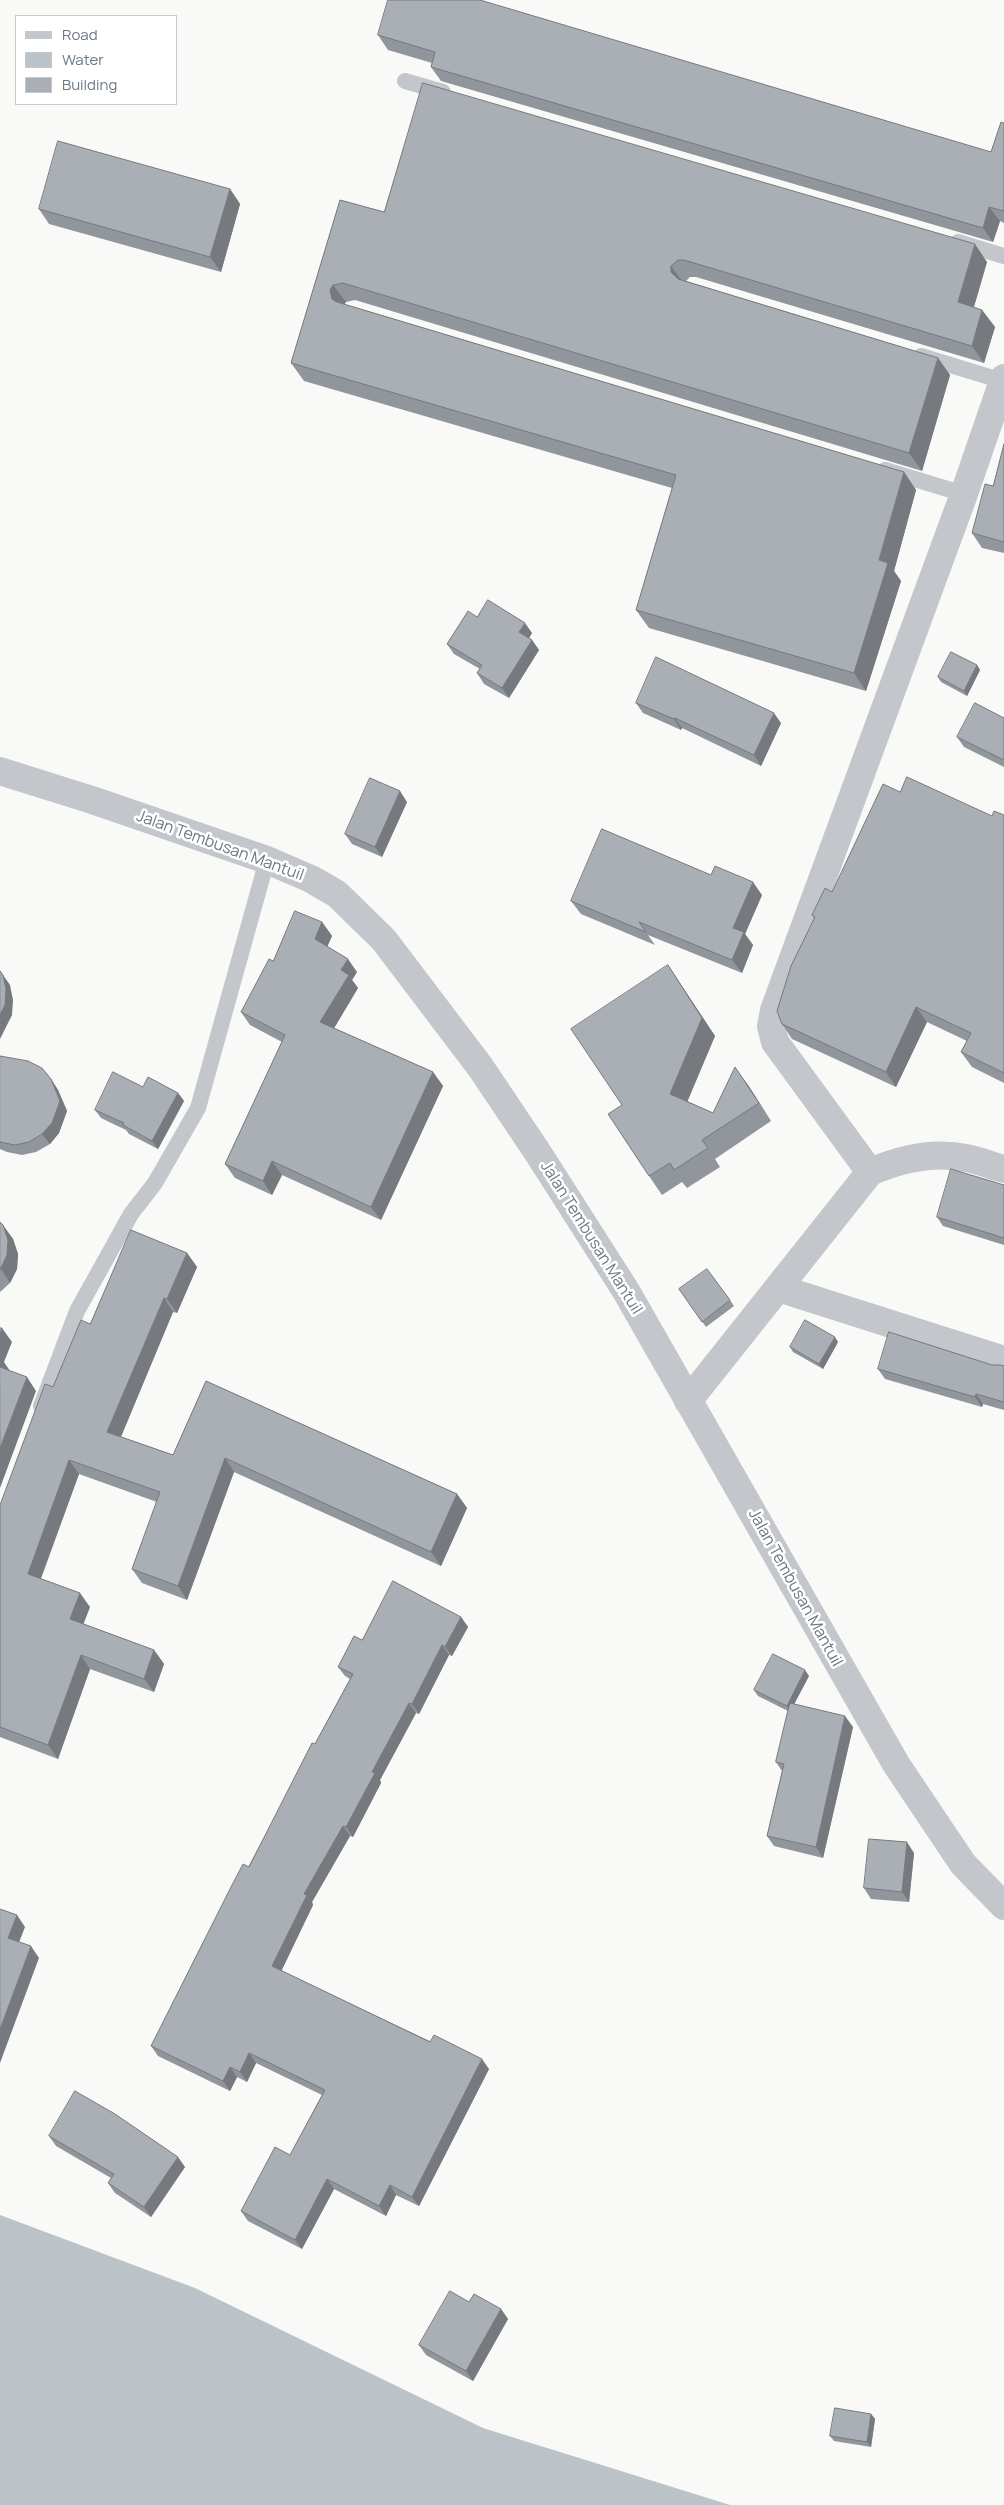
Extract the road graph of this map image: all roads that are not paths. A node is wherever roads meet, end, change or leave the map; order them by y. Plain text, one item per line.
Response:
1 (405, 81) dead end
2 (462, 97) edge
3 (947, 239) edge
4 (1004, 256) edge
5 (909, 353) edge
6 (1003, 380) edge
7 (868, 465) edge
8 (964, 494) junction
9 (0, 771) edge
10 (267, 860) junction
11 (1004, 1170) edge
12 (870, 1172) junction
13 (778, 1288) junction
14 (1004, 1360) edge
15 (688, 1401) junction
16 (35, 1423) edge
17 (1004, 1906) edge

1 - 2 lane
3 - 4 lane
5 - 6 lane
6 - 8 street
7 - 8 lane
8 - 12 street
9 - 10 street, Jalan Tembusan Mantuil
10 - 15 street, Jalan Tembusan Mantuil
10 - 16 lane
11 - 12 street
12 - 13 street
13 - 14 street
13 - 15 street
15 - 17 street, Jalan Tembusan Mantuil

